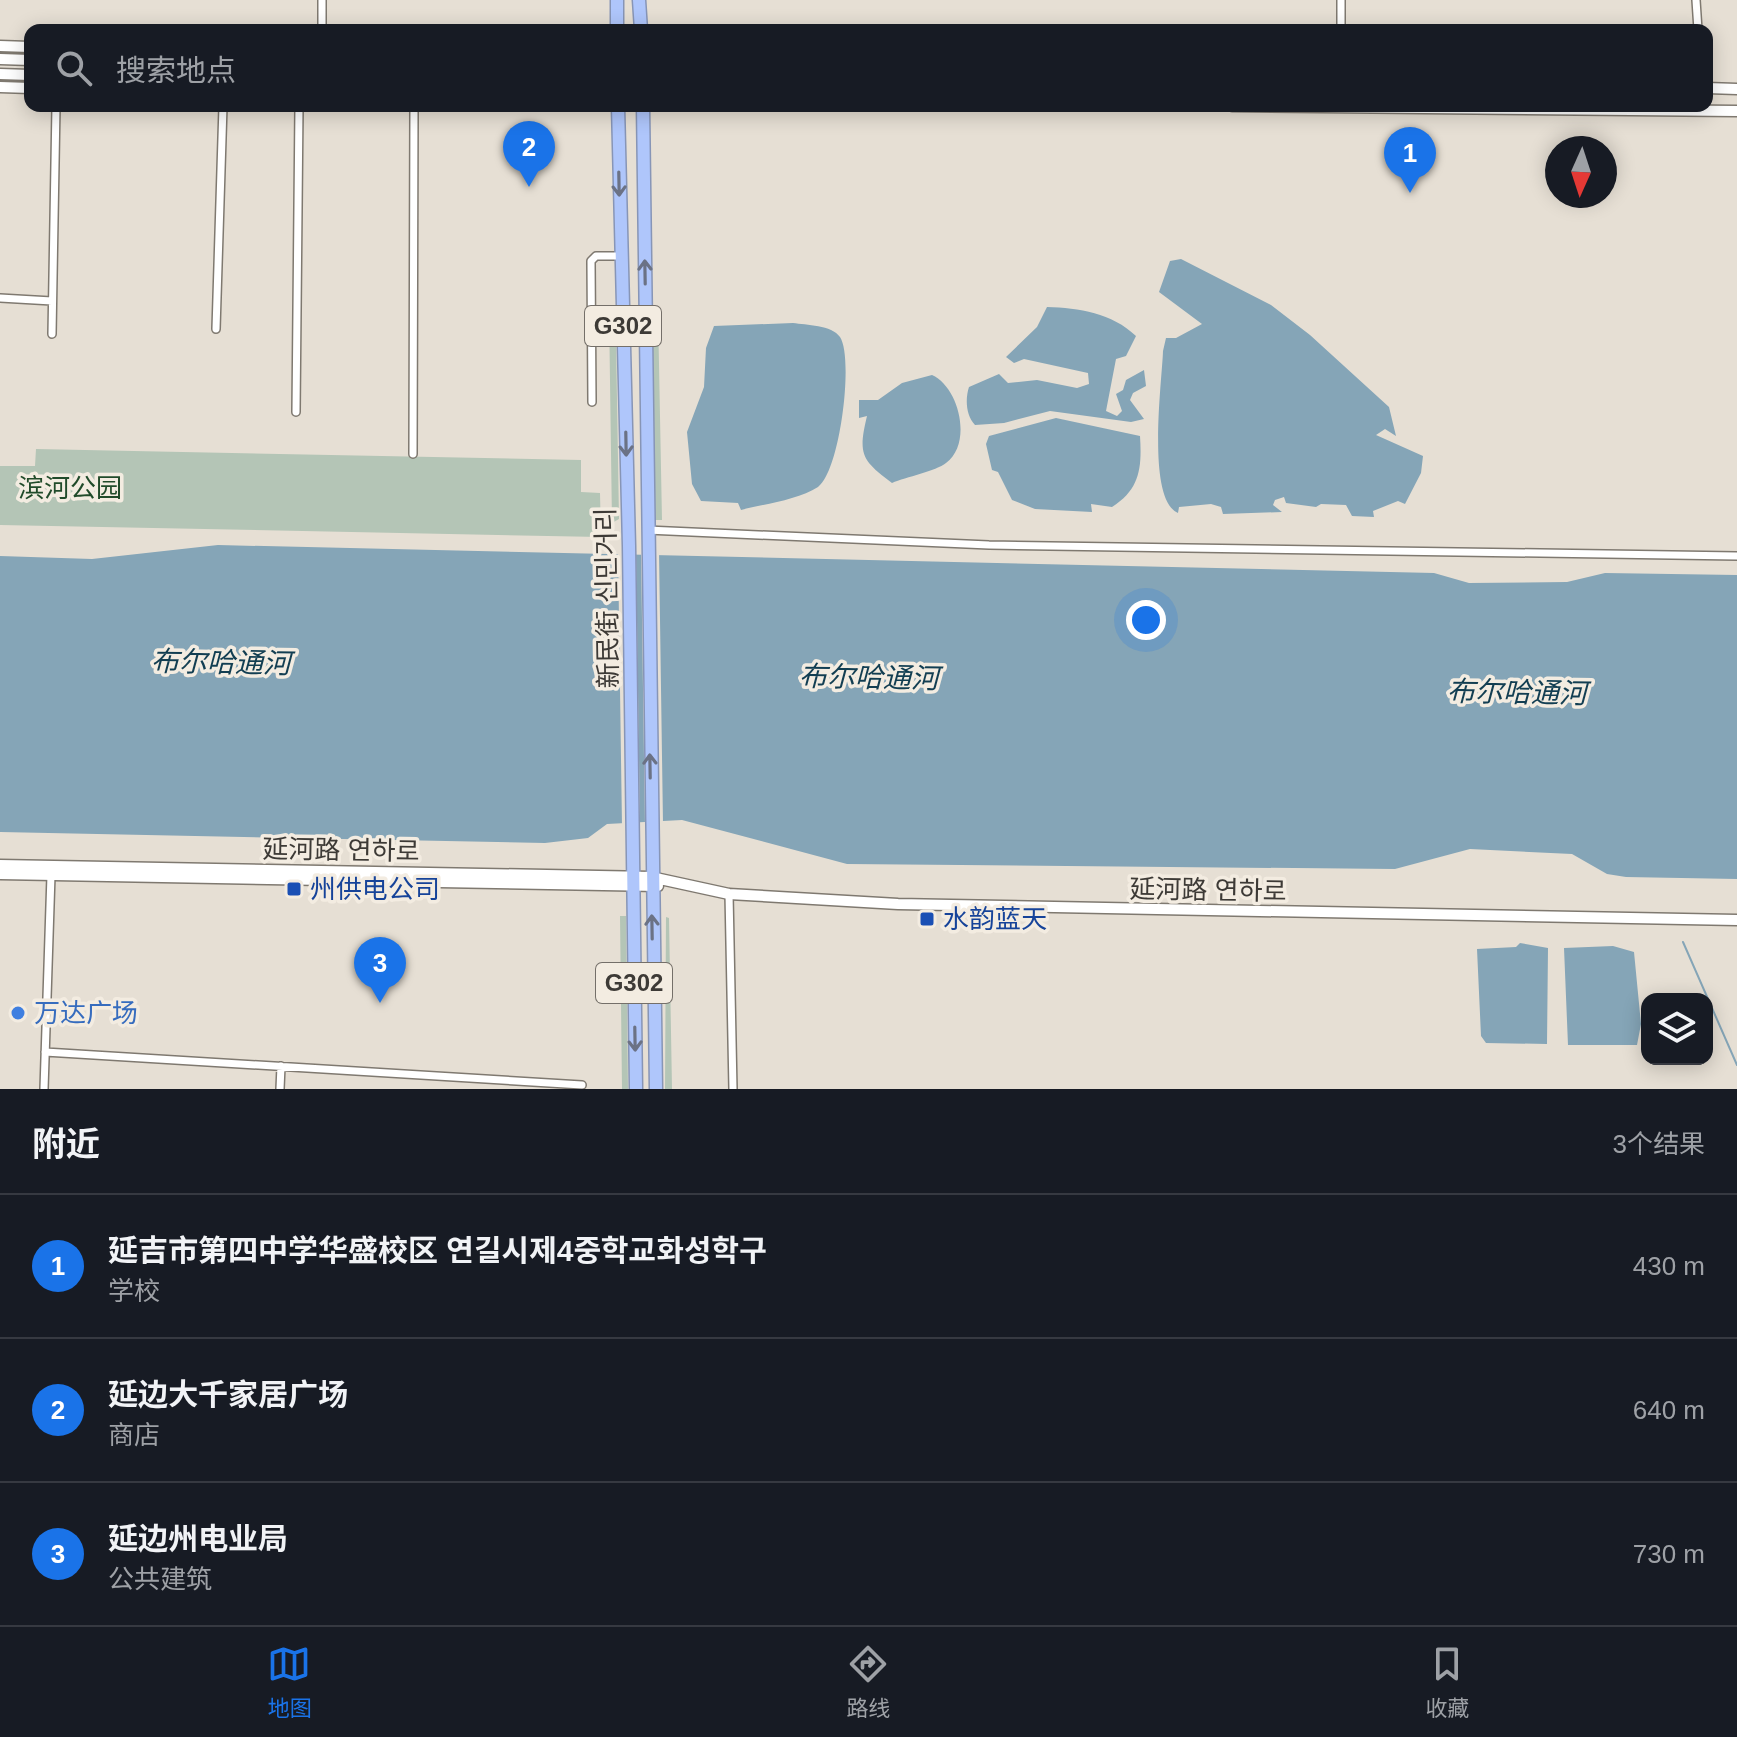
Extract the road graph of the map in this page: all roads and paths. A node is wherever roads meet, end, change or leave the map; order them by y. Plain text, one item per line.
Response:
1 (322, 0) edge
2 (617, 0) edge
3 (639, 0) edge
4 (1341, 0) edge
5 (1696, 0) edge
6 (322, 24) edge
7 (617, 24) edge
8 (641, 24) edge
9 (1341, 24) edge
10 (1698, 24) edge
11 (0, 46) edge
12 (24, 47) edge
13 (0, 59) edge
14 (24, 60) edge
15 (0, 74) edge
16 (24, 75) edge
17 (0, 87) edge
18 (24, 88) edge
19 (1713, 88) edge
20 (1737, 89) edge
21 (1713, 111) edge
22 (1737, 111) edge
23 (56, 112) edge
24 (223, 112) edge
25 (299, 112) edge
26 (414, 112) edge
27 (618, 112) edge
28 (643, 112) edge
29 (621, 256) junction
30 (0, 298) edge
31 (52, 301) junction
32 (216, 329) dead end
33 (52, 334) dead end
34 (592, 402) dead end
35 (296, 412) dead end
36 (413, 454) dead end
37 (628, 524) junction
38 (647, 527) junction
39 (1737, 556) edge
40 (0, 865) edge
41 (0, 874) edge
42 (51, 875) junction
43 (633, 882) junction
44 (652, 882) junction
45 (729, 894) junction
46 (1737, 920) edge
47 (45, 1052) junction
48 (281, 1066) junction
49 (582, 1085) dead end
50 (44, 1089) edge
51 (280, 1089) edge
52 (636, 1089) edge
53 (656, 1089) edge
54 (733, 1089) edge

1 - 6 street
2 - 7 highway
3 - 8 highway
4 - 9 street
5 - 10 street
11 - 12 main road
13 - 14 main road
15 - 16 main road
17 - 18 main road
19 - 20 main road
21 - 22 main road
23 - 31 street
24 - 32 street
25 - 35 street
26 - 36 street
27 -> 29 highway, 新民街 신민거리 / G302
38 -> 28 highway, 新民街 신민거리 / G302
29 - 34 street
29 -> 37 highway, 新民街 신민거리 / G302
30 - 31 street
31 - 33 street
37 - 38 highway
37 - 43 highway, 新民街 신민거리 / G302
38 - 39 street
44 -> 38 highway, 新民街 신민거리 / G302
40 - 43 main road, 延河路 연하로
41 - 42 main road, 延河路 연하로
42 - 43 main road, 延河路 연하로
42 - 47 street
43 - 44 main road, 延河路 연하로
43 -> 52 highway, 新民街 신민거리 / G302
44 - 45 main road, 延河路 연하로
53 -> 44 highway, 新民街 신민거리 / G302
45 - 46 main road, 延河路 연하로
45 - 54 street
47 - 48 street
47 - 50 street
48 - 49 street
48 - 51 street

